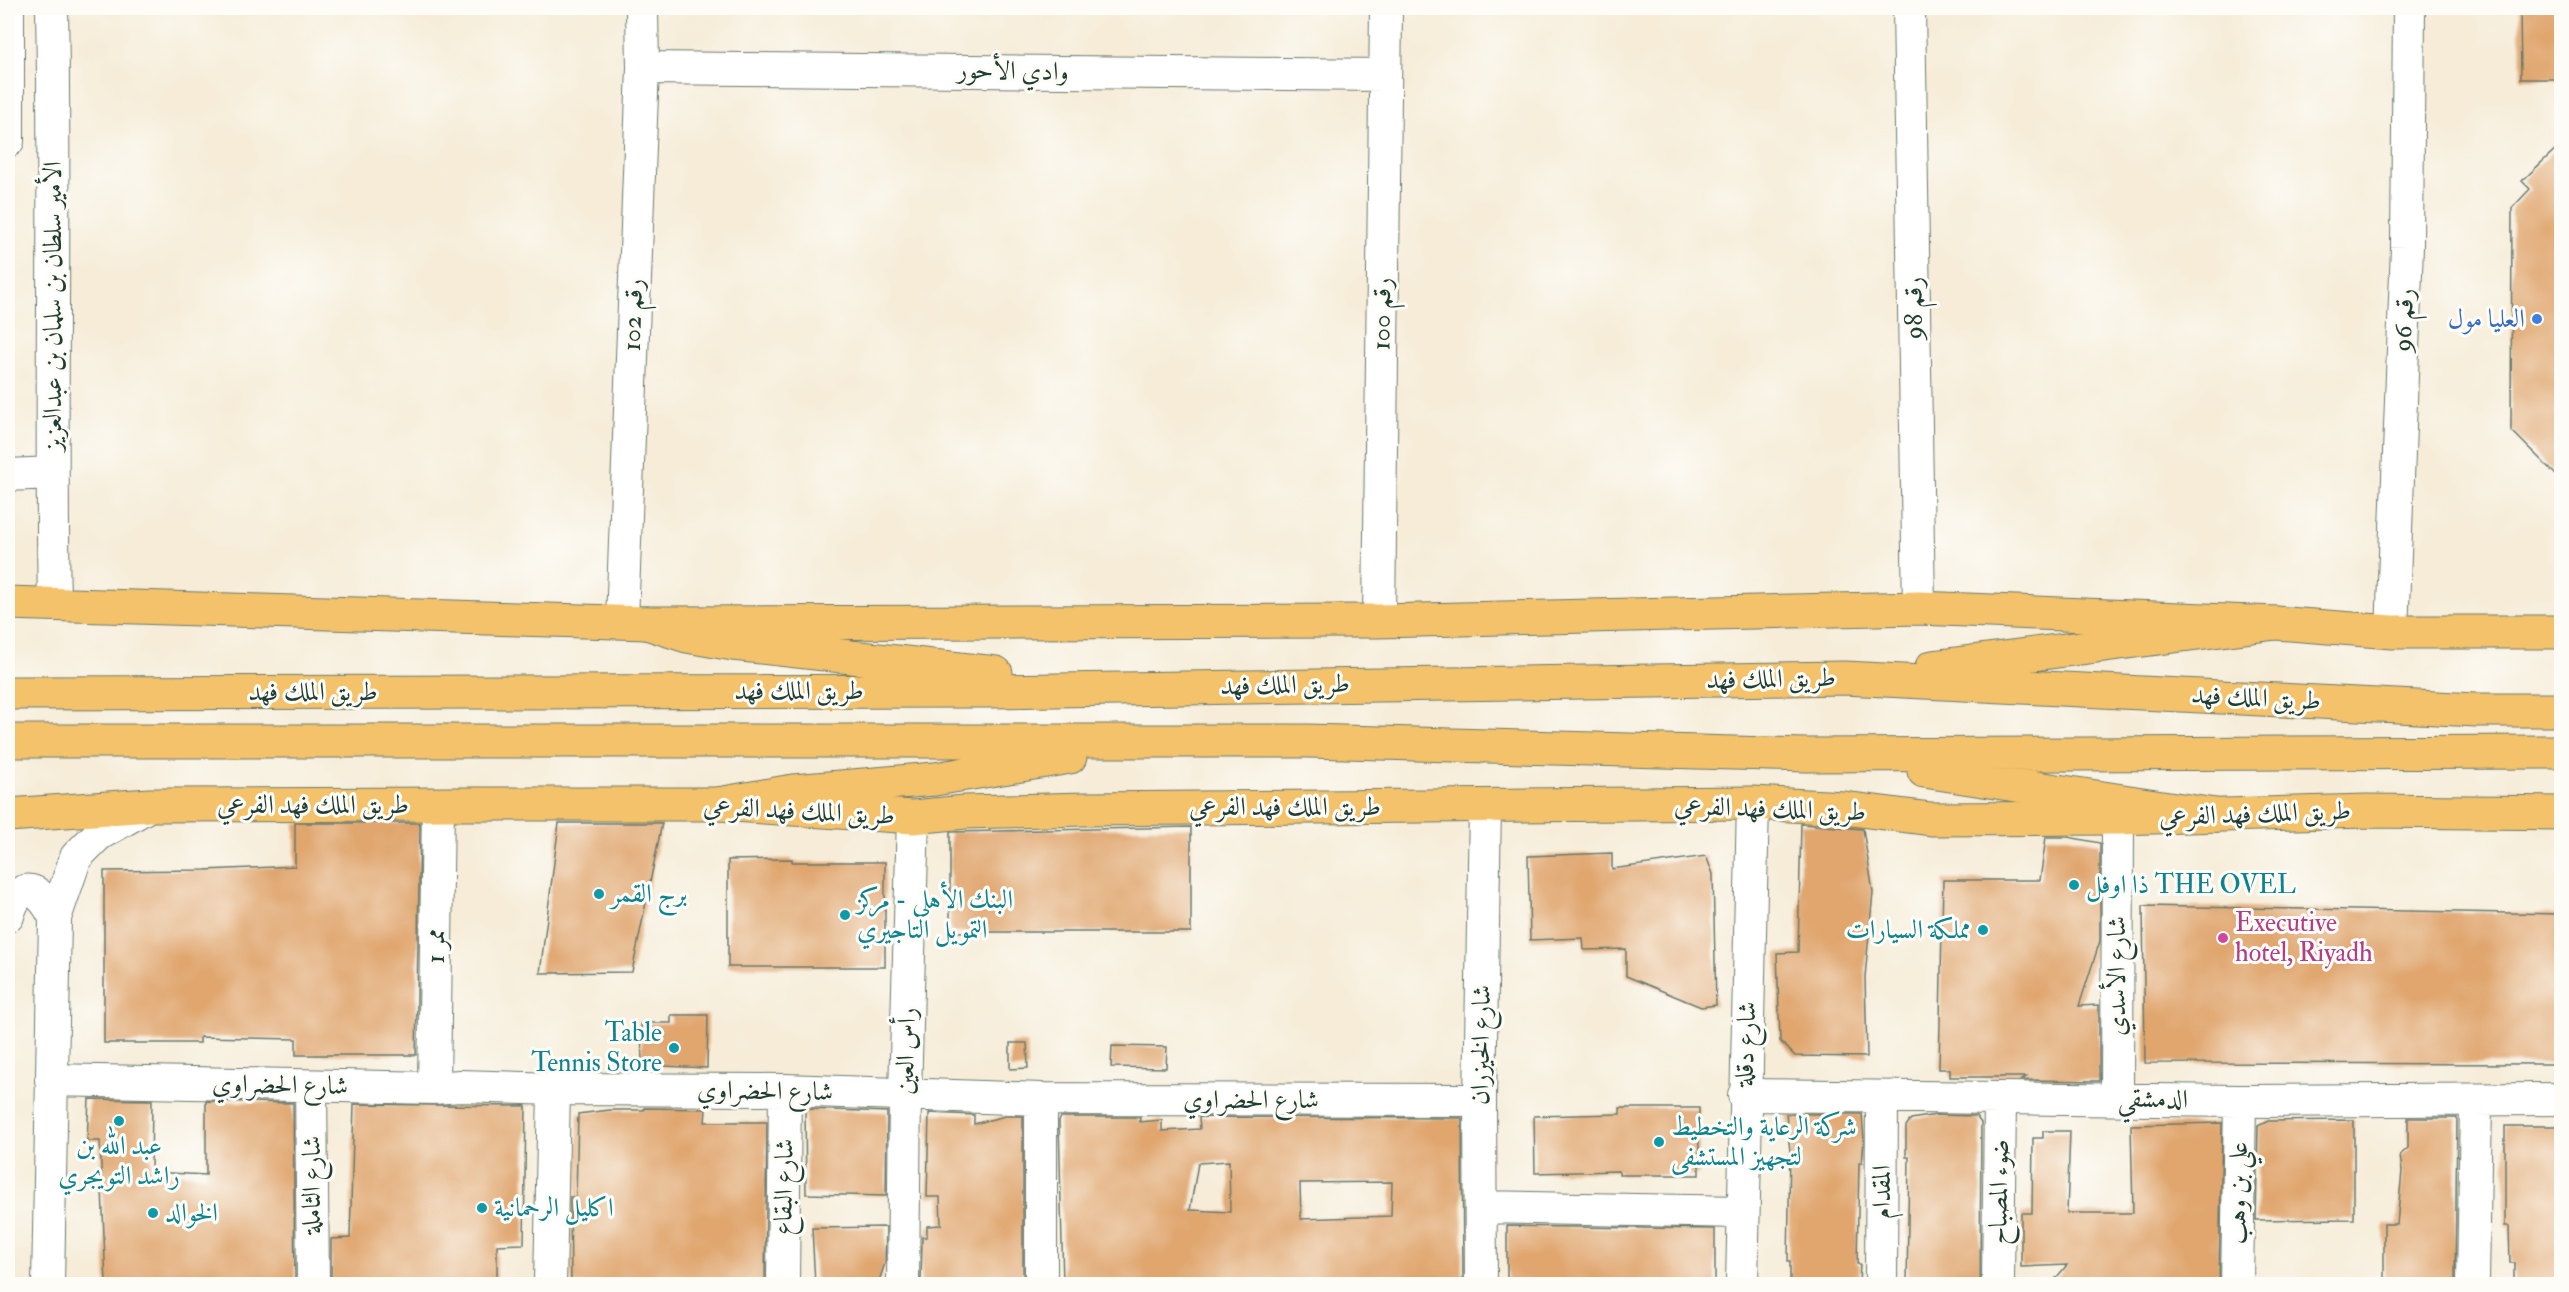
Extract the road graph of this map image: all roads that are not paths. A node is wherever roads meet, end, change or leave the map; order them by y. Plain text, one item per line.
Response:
1 (8, 8) edge
2 (52, 8) edge
3 (642, 8) edge
4 (1386, 8) edge
5 (1909, 8) edge
6 (2409, 8) edge
7 (643, 68) junction
8 (1384, 75) junction
9 (8, 141) edge
10 (51, 473) junction
11 (8, 476) edge
12 (8, 603) edge
13 (54, 604) junction
14 (1919, 608) junction
15 (1379, 621) junction
16 (634, 622) junction
17 (2276, 623) junction
18 (2392, 632) junction
19 (2562, 632) edge
20 (1845, 678) junction
21 (1023, 689) junction
22 (8, 693) edge
23 (2562, 710) edge
24 (8, 741) edge
25 (1156, 741) junction
26 (2562, 752) edge
27 (1806, 755) junction
28 (1753, 803) junction
29 (438, 804) junction
30 (718, 804) junction
31 (150, 805) junction
32 (1485, 806) junction
33 (2562, 813) edge
34 (8, 815) edge
35 (2215, 815) junction
36 (913, 817) junction
37 (2118, 819) junction
38 (8, 916) edge
39 (55, 918) junction
40 (51, 1080) junction
41 (312, 1086) junction
42 (434, 1088) junction
43 (554, 1089) junction
44 (785, 1090) junction
45 (905, 1093) junction
46 (1744, 1095) junction
47 (2117, 1098) junction
48 (1041, 1099) junction
49 (1882, 1099) junction
50 (2562, 1099) edge
51 (1480, 1100) junction
52 (2000, 1100) junction
53 (2240, 1101) junction
54 (2476, 1101) junction
55 (1480, 1207) junction
56 (1742, 1212) junction
57 (48, 1284) edge
58 (313, 1284) edge
59 (550, 1284) edge
60 (783, 1284) edge
61 (903, 1284) edge
62 (1041, 1284) edge
63 (1481, 1284) edge
64 (1742, 1284) edge
65 (1881, 1284) edge
66 (1998, 1284) edge
67 (2237, 1284) edge
68 (2473, 1284) edge

1 - 9 street, الأمير سلطان بن سلمان بن عبدالعزيز
2 - 10 street, الأمير سلطان بن سلمان بن عبدالعزيز
3 - 7 street, رقم 102
4 - 8 street, رقم 100
5 - 14 street, رقم 98
6 - 18 street, رقم 96
7 - 8 street, وادي الأحور
7 - 16 street, رقم 102
8 - 15 street, رقم 100
10 - 11 street
10 - 13 street, الأمير سلطان بن سلمان بن عبدالعزيز
12 - 13 main road
13 - 16 main road
14 - 15 main road
14 - 17 main road
15 - 16 main road
16 - 21 main road
17 - 18 main road
17 - 20 main road
18 - 19 main road
20 - 21 main road, طريق الملك فهد
20 - 23 main road, طريق الملك فهد
21 - 22 main road, طريق الملك فهد
24 - 25 main road, طريق الملك فهد
25 - 27 main road, طريق الملك فهد
25 - 30 main road
26 - 27 main road, طريق الملك فهد
27 - 35 main road
28 - 32 main road, طريق الملك فهد الفرعي
28 - 37 main road, طريق الملك فهد الفرعي
28 - 46 street, شارع دقلة
29 - 30 main road, طريق الملك فهد الفرعي
29 - 31 main road, طريق الملك فهد الفرعي
29 - 42 street, ممر 1
30 - 36 main road, طريق الملك فهد الفرعي
31 - 34 main road, طريق الملك فهد الفرعي
31 - 39 street
32 - 36 main road, طريق الملك فهد الفرعي
32 - 51 street, شارع الخيزران
33 - 35 main road, طريق الملك فهد الفرعي
35 - 37 main road, طريق الملك فهد الفرعي
36 - 45 street, رأس العين
37 - 47 street, شارع الأسدي
38 - 39 street
39 - 40 street
40 - 41 street, شارع الحضراوي
40 - 57 street
41 - 42 street, شارع الحضراوي
41 - 58 street, شارع الثاملة
42 - 43 street, شارع الحضراوي
43 - 44 street, شارع الحضراوي
43 - 59 street
44 - 45 street, شارع الحضراوي
44 - 60 street, شارع البقاع
45 - 48 street, شارع الحضراوي
45 - 61 street, رأس العين
46 - 49 street, الدمشقي
46 - 56 street, شارع دقلة
47 - 52 street, الدمشقي
47 - 53 street, الدمشقي
48 - 51 street, شارع الحضراوي
48 - 62 street
49 - 52 street, الدمشقي
49 - 65 street, المقدام
50 - 54 street, الدمشقي
51 - 55 street, شارع الخيزران
52 - 66 street, ضوء المصباح
53 - 54 street, الدمشقي
53 - 67 street, علي بن وهب
54 - 68 street
55 - 56 street
55 - 63 street, شارع الخيزران
56 - 64 street, شارع دقلة

